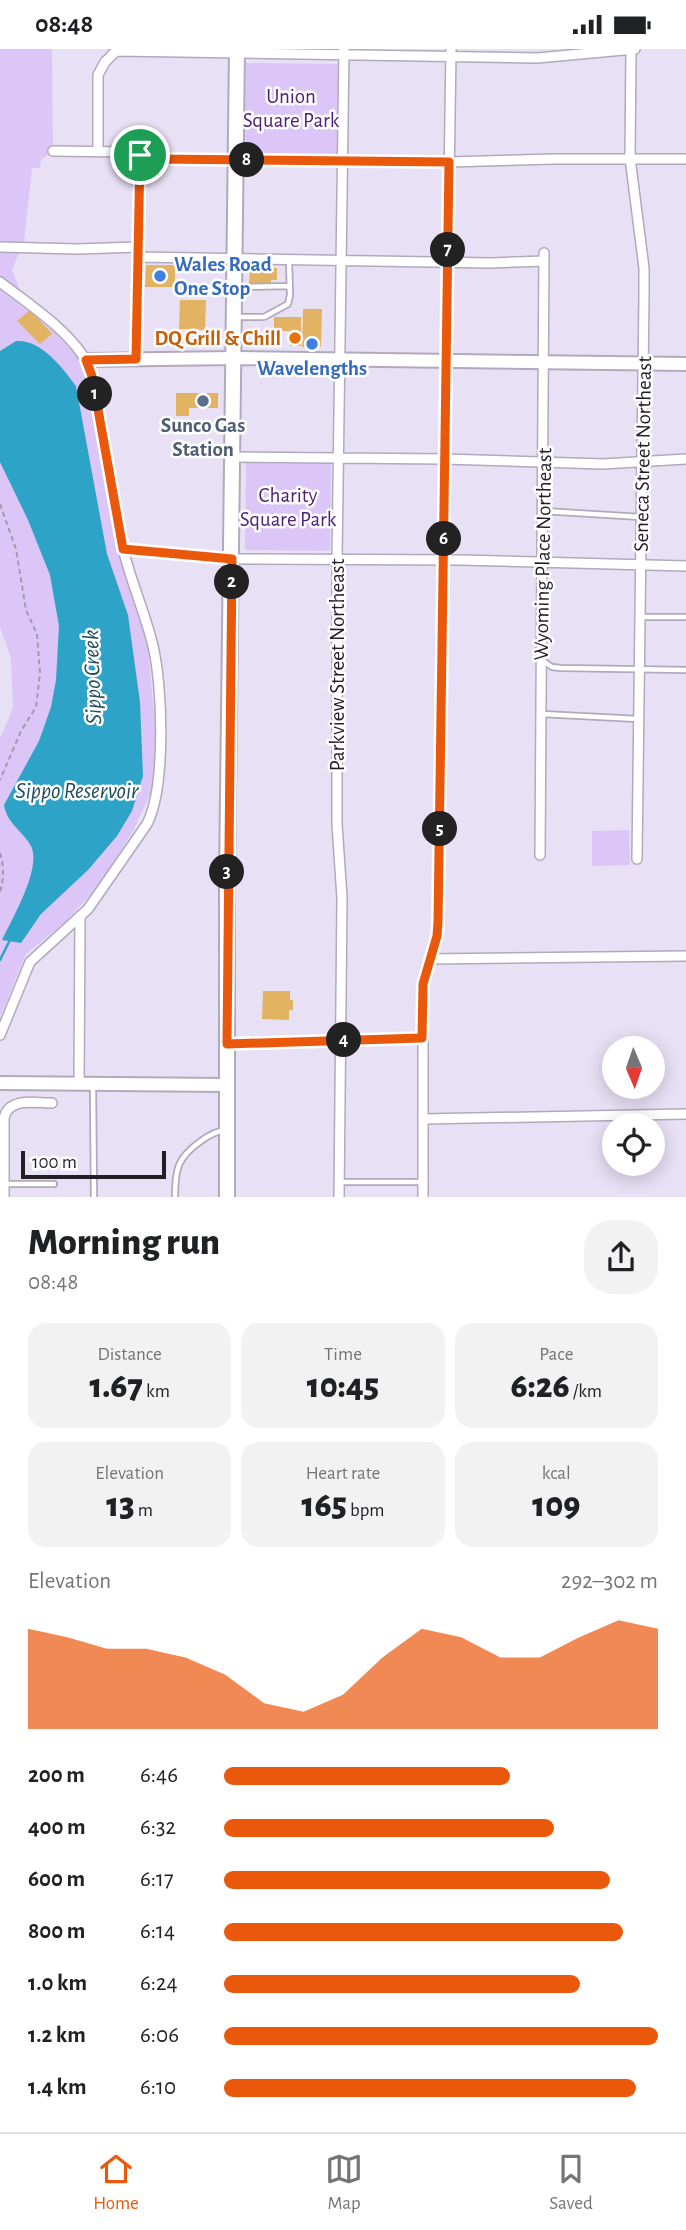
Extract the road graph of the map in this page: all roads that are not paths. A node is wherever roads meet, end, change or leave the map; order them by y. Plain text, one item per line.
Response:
1 (633, 49) edge
2 (118, 50) edge
3 (237, 51) edge
4 (344, 52) edge
5 (451, 53) edge
6 (53, 151) dead end
7 (98, 152) junction
8 (140, 155) junction
9 (630, 158) junction
10 (686, 159) edge
11 (236, 160) junction
12 (343, 161) junction
13 (449, 162) junction
14 (0, 247) edge
15 (138, 252) junction
16 (289, 259) junction
17 (235, 260) junction
18 (341, 260) junction
19 (447, 262) junction
20 (0, 282) edge
21 (290, 286) junction
22 (235, 287) junction
23 (234, 317) junction
24 (234, 358) junction
25 (136, 359) junction
26 (86, 360) junction
27 (340, 360) junction
28 (445, 361) junction
29 (545, 363) junction
30 (645, 364) junction
31 (686, 364) edge
32 (233, 457) junction
33 (339, 459) junction
34 (445, 459) junction
35 (686, 459) edge
36 (643, 461) junction
37 (543, 462) junction
38 (543, 511) junction
39 (642, 517) junction
40 (123, 549) junction
41 (232, 559) junction
42 (337, 559) junction
43 (444, 560) junction
44 (543, 564) junction
45 (642, 566) junction
46 (686, 566) edge
47 (641, 617) junction
48 (686, 617) edge
49 (542, 660) junction
50 (640, 670) junction
51 (686, 670) edge
52 (541, 714) junction
53 (639, 719) junction
54 (540, 855) dead end
55 (637, 859) dead end
56 (80, 916) junction
57 (686, 956) edge
58 (430, 959) junction
59 (0, 1035) edge
60 (422, 1038) junction
61 (341, 1041) junction
62 (227, 1044) junction
63 (0, 1083) edge
64 (86, 1084) junction
65 (226, 1085) junction
66 (52, 1103) dead end
67 (686, 1115) edge
68 (423, 1119) junction
69 (227, 1130) junction
70 (2, 1155) edge
71 (340, 1182) junction
72 (423, 1182) junction
73 (4, 1184) junction
74 (54, 1184) dead end
75 (4, 1197) edge
76 (94, 1197) edge
77 (175, 1197) edge
78 (227, 1197) edge
79 (340, 1197) edge
80 (423, 1197) edge

1 - 5 street
1 - 9 street, Seneca Street Northeast
2 - 3 street
2 - 7 street
3 - 4 street
3 - 11 main road
4 - 5 street
4 - 12 street, Parkview Street Northeast
5 - 13 street
6 - 7 street
7 - 8 street
8 - 11 street
8 - 15 street
9 - 10 street
9 - 13 street
9 - 30 street, Seneca Street Northeast
11 - 12 street
11 - 17 main road
12 - 13 street
12 - 18 street, Parkview Street Northeast
13 - 19 street
14 - 15 street
15 - 17 street
15 - 25 street
16 - 17 street
16 - 18 street
16 - 21 lane
17 - 22 main road
18 - 19 street
18 - 27 street, Parkview Street Northeast
19 - 28 street
19 - 29 street, Wyoming Place Northeast
20 - 26 street
21 - 22 lane
21 - 23 lane
22 - 23 main road
23 - 24 main road
24 - 25 street
24 - 27 street
24 - 32 main road
25 - 26 street
26 - 40 street
27 - 28 street
27 - 33 street, Parkview Street Northeast
28 - 29 street
28 - 34 street
29 - 30 street
29 - 37 street, Wyoming Place Northeast
30 - 31 street
30 - 36 street, Seneca Street Northeast
32 - 33 street
32 - 41 main road
33 - 34 street
33 - 42 street, Parkview Street Northeast
34 - 37 street
34 - 43 street
35 - 36 street
36 - 37 street
36 - 39 street, Seneca Street Northeast
37 - 38 street, Wyoming Place Northeast
38 - 39 lane
38 - 44 street, Wyoming Place Northeast
39 - 45 street, Seneca Street Northeast
40 - 41 street
40 - 56 street
41 - 42 street
41 - 62 main road
42 - 43 street
42 - 61 street, Parkview Street Northeast
43 - 44 street
43 - 58 street
44 - 45 street
44 - 49 street, Wyoming Place Northeast
45 - 46 street
45 - 47 street, Seneca Street Northeast
47 - 48 lane
47 - 50 street, Seneca Street Northeast
49 - 50 lane
49 - 52 street, Wyoming Place Northeast
50 - 51 lane
50 - 53 street, Seneca Street Northeast
52 - 53 lane
52 - 54 street, Wyoming Place Northeast
53 - 55 street, Seneca Street Northeast
56 - 59 street
56 - 64 street
57 - 58 street
58 - 60 street
60 - 61 street
60 - 68 street
61 - 62 street
61 - 71 street, Parkview Street Northeast
62 - 65 main road
63 - 64 street
64 - 65 street
64 - 76 lane
65 - 69 main road
66 - 70 street
67 - 68 street
68 - 72 street
69 - 77 lane
69 - 78 main road
70 - 73 street
71 - 72 lane
71 - 79 street, Parkview Street Northeast
72 - 80 street
73 - 74 lane
73 - 75 street

